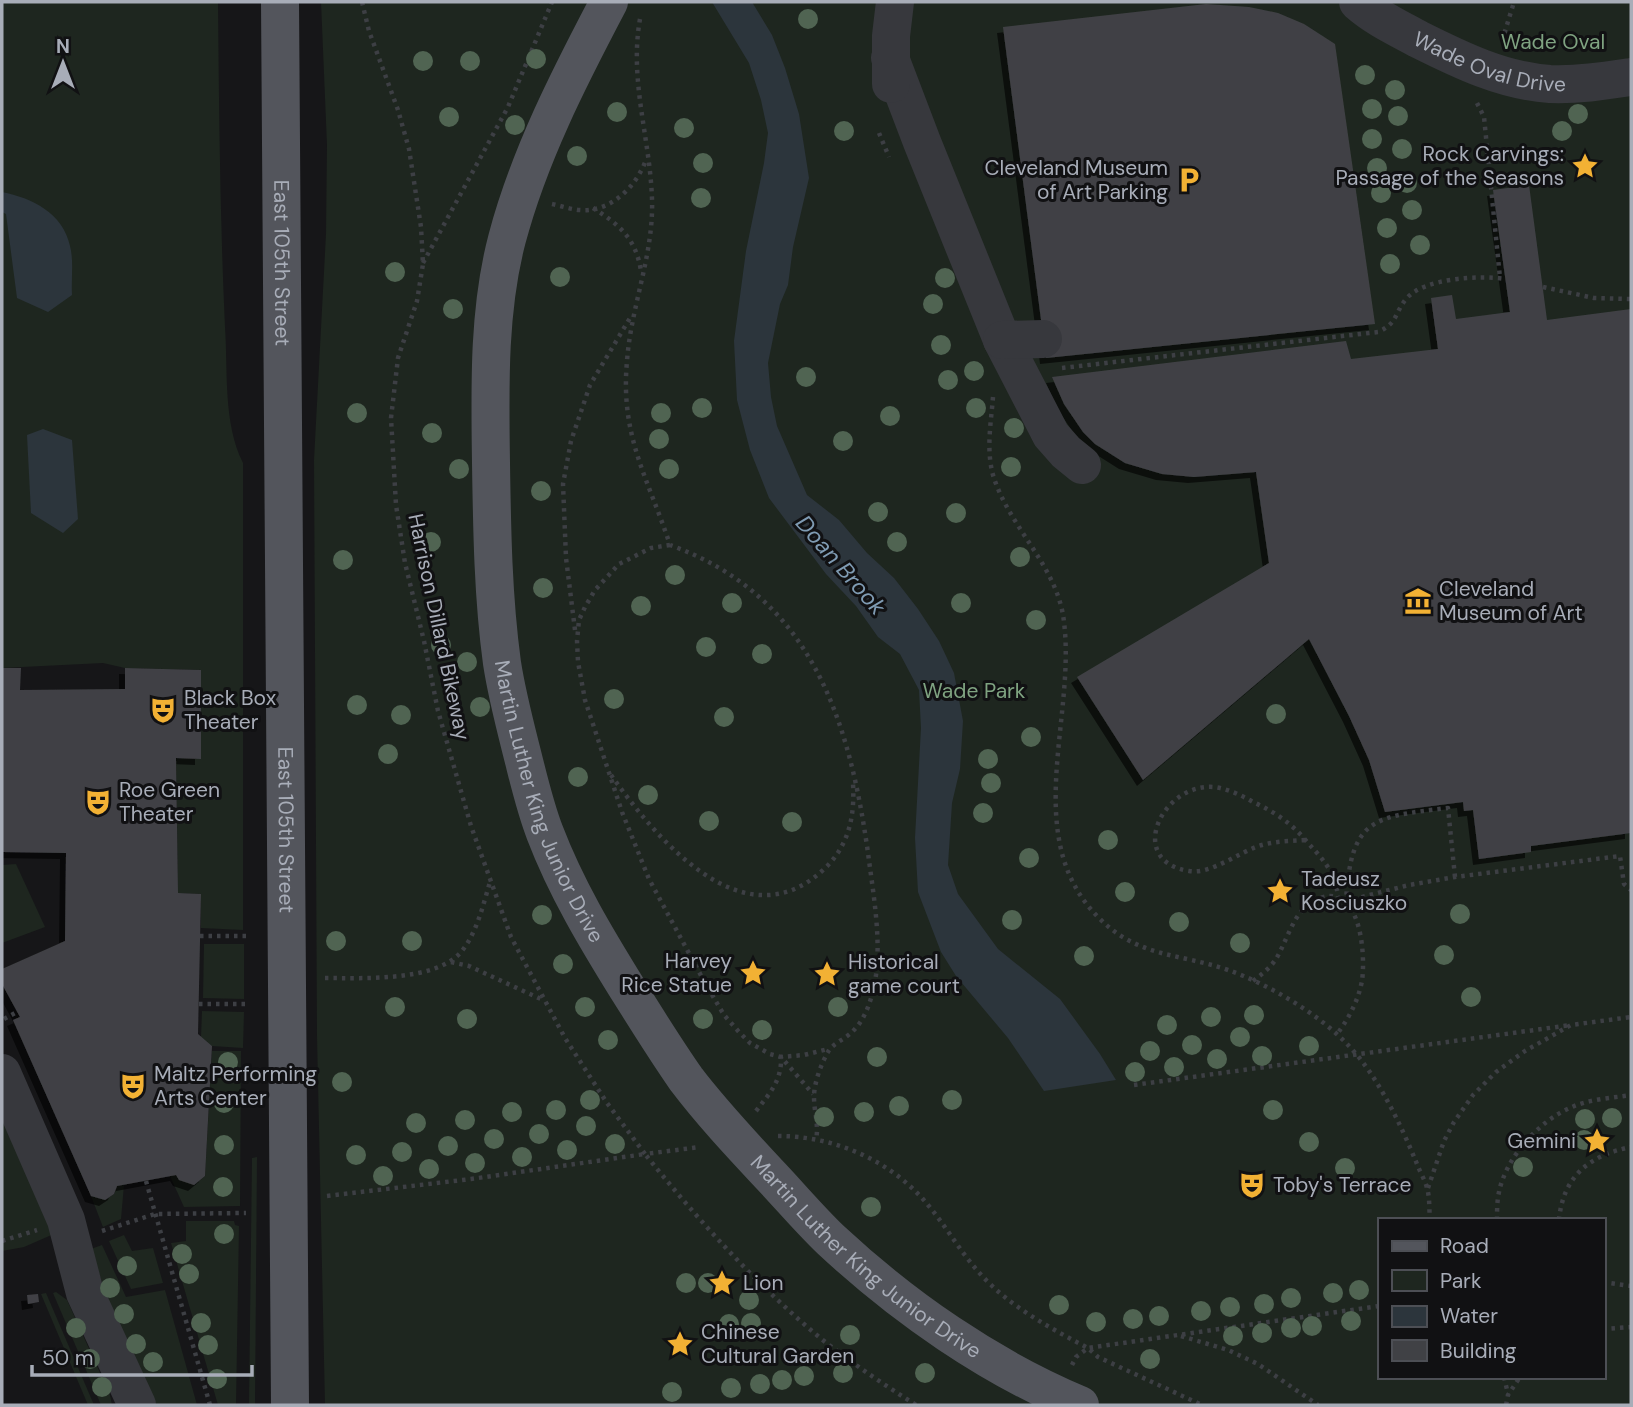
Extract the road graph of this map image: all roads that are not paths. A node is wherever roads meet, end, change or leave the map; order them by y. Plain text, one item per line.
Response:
1 (280, 2) edge
2 (1358, 2) edge
3 (625, 7) edge
4 (892, 32) edge
5 (1631, 77) edge
6 (1002, 340) junction
7 (1050, 354) road end
8 (1082, 465) dead end
9 (2, 1073) edge
10 (137, 1405) edge
11 (290, 1405) edge
12 (1080, 1405) edge

1 - 11 main road, East 105th Street
2 - 5 street, Wade Oval Drive
3 - 12 main road, Martin Luther King Junior Drive
4 - 6 street
6 - 7 street
6 - 8 street
9 - 10 street

